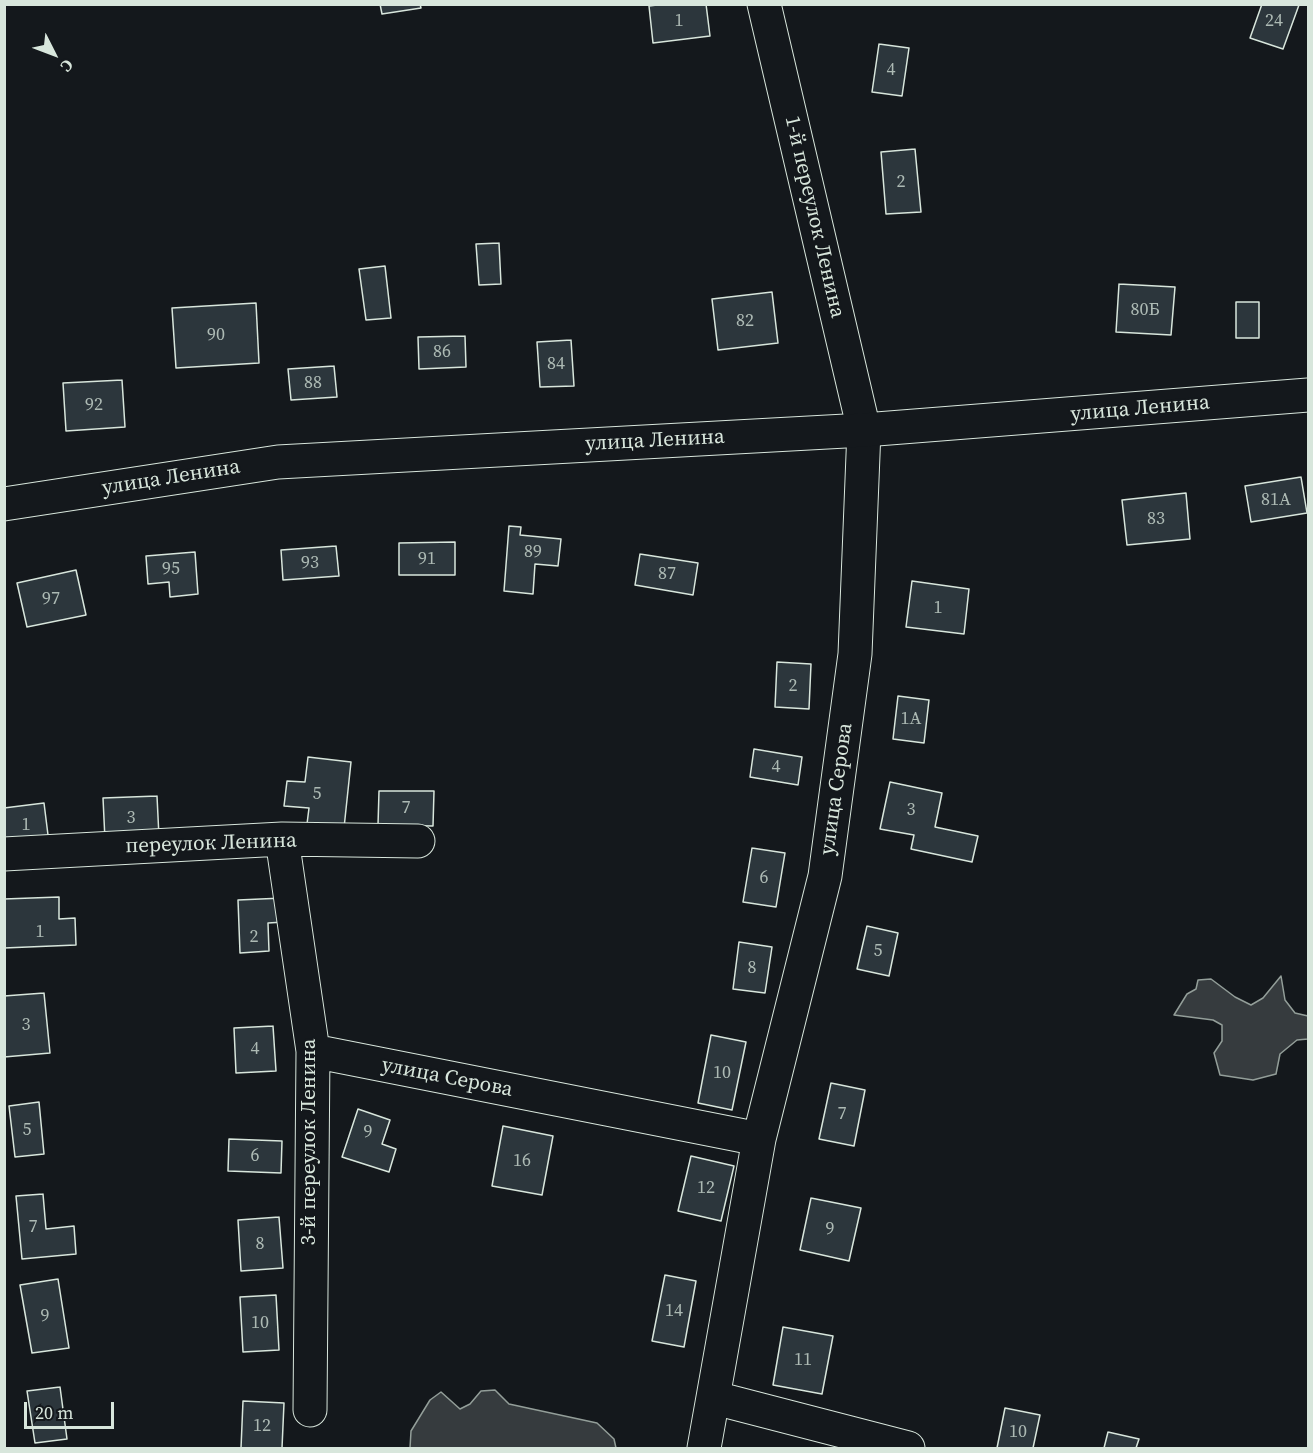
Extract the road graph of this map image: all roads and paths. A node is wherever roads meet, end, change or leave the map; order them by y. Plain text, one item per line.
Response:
1 (764, 4) edge
2 (1308, 395) edge
3 (864, 430) junction
4 (4, 504) edge
5 (282, 839) junction
6 (418, 841) dead end
7 (4, 854) edge
8 (313, 1051) junction
9 (759, 1139) junction
10 (715, 1398) junction
11 (310, 1410) dead end
12 (705, 1449) edge
13 (908, 1449) edge

1 - 3 street, 1-й переулок Ленина
2 - 3 street, улица Ленина
3 - 4 street, улица Ленина
3 - 9 street, улица Серова
5 - 6 street, переулок Ленина
5 - 7 street, переулок Ленина
5 - 8 street, 3-й переулок Ленина
8 - 9 street, улица Серова
8 - 11 street, 3-й переулок Ленина
9 - 10 street, улица Серова
10 - 12 street, улица Серова
10 - 13 street

